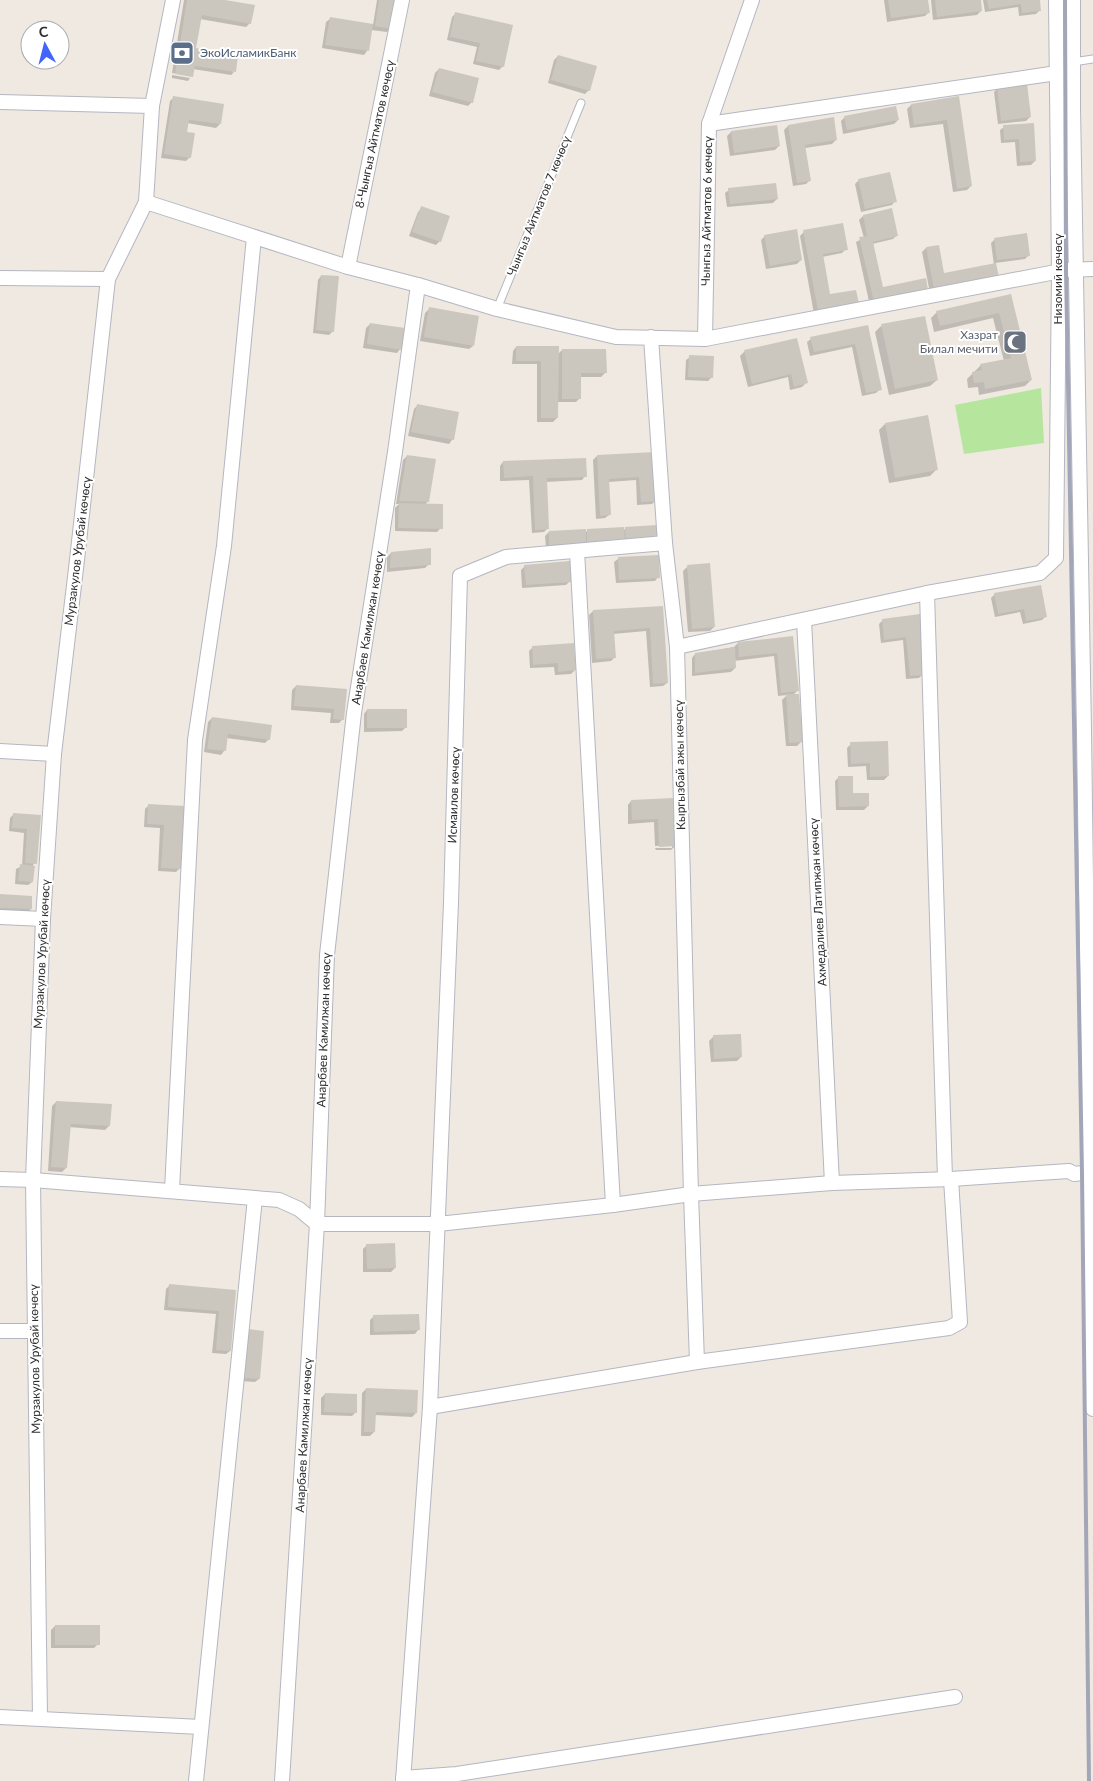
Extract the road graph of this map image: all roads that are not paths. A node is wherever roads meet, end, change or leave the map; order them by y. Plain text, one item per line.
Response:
1 (173, 0) edge
2 (402, 0) edge
3 (752, 0) edge
4 (1056, 0) edge
5 (1073, 0) edge
6 (1093, 59) edge
7 (1073, 62) junction
8 (1057, 73) junction
9 (0, 102) edge
10 (581, 103) dead end
11 (152, 106) junction
12 (709, 124) junction
13 (146, 202) junction
14 (254, 237) junction
15 (348, 267) junction
16 (1093, 269) edge
17 (1076, 270) junction
18 (1059, 272) junction
19 (0, 278) edge
20 (108, 279) junction
21 (418, 285) junction
22 (497, 309) junction
23 (651, 337) junction
24 (705, 340) junction
25 (665, 543) junction
26 (577, 551) junction
27 (927, 593) junction
28 (804, 620) junction
29 (678, 648) junction
30 (0, 751) edge
31 (54, 754) junction
32 (1090, 912) edge
33 (0, 917) edge
34 (43, 919) junction
35 (1092, 1172) edge
36 (0, 1179) edge
37 (948, 1179) junction
38 (34, 1180) junction
39 (832, 1184) junction
40 (172, 1190) junction
41 (691, 1194) junction
42 (255, 1198) junction
43 (613, 1205) junction
44 (317, 1224) junction
45 (438, 1224) junction
46 (0, 1331) edge
47 (35, 1331) junction
48 (697, 1362) junction
49 (430, 1406) junction
50 (1093, 1409) edge
51 (955, 1697) dead end
52 (0, 1717) edge
53 (40, 1718) junction
54 (201, 1727) junction
55 (403, 1780) edge
56 (196, 1781) edge
57 (282, 1781) edge

1 - 11 street
2 - 15 street, 8-Чынгыз Айтматов көчөсү
3 - 12 street, Чынгыз Айтматов 6 көчөсү
4 - 8 street, Низомий көчөсү
5 - 7 street
6 - 7 lane
7 - 17 street
8 - 12 street
8 - 18 street, Низомий көчөсү
9 - 11 street
10 - 22 lane, Чынгыз Айтматов 7 көчөсү
11 - 13 street
12 - 24 street, Чынгыз Айтматов 6 көчөсү
13 - 14 street
13 - 20 street, Мурзакулов Урубай көчөсү
14 - 15 street
14 - 40 street
15 - 21 street
16 - 17 street
17 - 18 street
17 - 32 street
18 - 24 street
18 - 27 street, Низомий көчөсү
19 - 20 street
20 - 31 street, Мурзакулов Урубай көчөсү
21 - 22 street
21 - 44 street, Анарбаев Камилжан көчөсү
22 - 23 street
23 - 24 street
23 - 25 street, Кыргызбай ажы көчөсү
25 - 26 street, Исмаилов көчөсү
25 - 29 street, Кыргызбай ажы көчөсү
26 - 43 street
26 - 45 street, Исмаилов көчөсү
27 - 28 street
27 - 37 street
28 - 29 street
28 - 39 street, Ахмедалиев Латипжан көчөсү
29 - 41 street, Кыргызбай ажы көчөсү
30 - 31 street
31 - 34 street, Мурзакулов Урубай көчөсү
32 - 35 street
33 - 34 street
34 - 38 street, Мурзакулов Урубай көчөсү
35 - 37 street
35 - 50 street
36 - 38 street
37 - 39 street
37 - 48 street
38 - 40 street
38 - 47 street, Мурзакулов Урубай көчөсү
39 - 41 street
40 - 42 street
41 - 43 street
41 - 48 street, Кыргызбай ажы көчөсү
42 - 44 street
42 - 54 street
43 - 45 street
44 - 45 street
44 - 57 street, Анарбаев Камилжан көчөсү
45 - 49 street
46 - 47 street
47 - 53 street, Мурзакулов Урубай көчөсү
48 - 49 street
49 - 55 street
51 - 55 street
52 - 53 street
53 - 54 street
54 - 56 street

